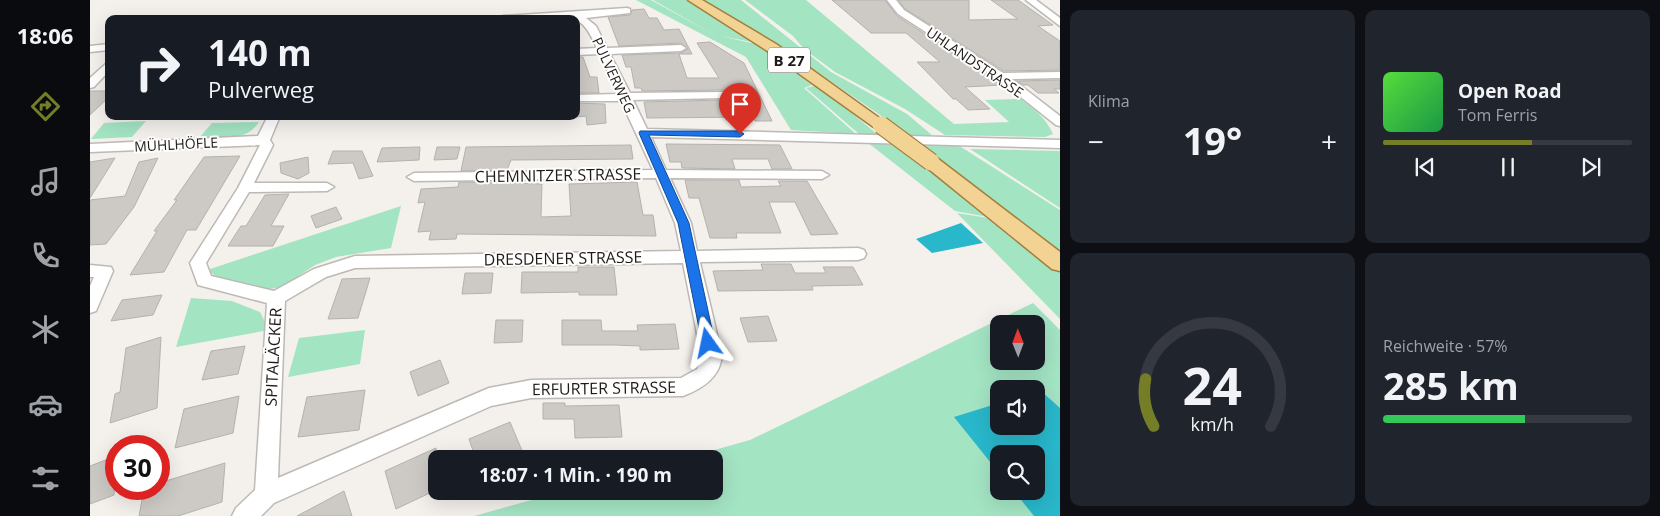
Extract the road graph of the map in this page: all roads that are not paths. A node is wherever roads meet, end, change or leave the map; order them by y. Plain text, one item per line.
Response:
1 (694, 0) edge
2 (891, 0) edge
3 (1030, 0) edge
4 (627, 11) dead end
5 (1046, 14) junction
6 (1060, 14) edge
7 (580, 16) edge
8 (580, 19) edge
9 (1060, 23) edge
10 (105, 47) edge
11 (681, 48) dead end
12 (90, 49) edge
13 (604, 51) junction
14 (580, 52) edge
15 (105, 68) edge
16 (1060, 75) edge
17 (1000, 76) junction
18 (90, 85) edge
19 (723, 95) dead end
20 (580, 98) edge
21 (624, 98) junction
22 (273, 120) edge
23 (1060, 122) edge
24 (643, 133) junction
25 (265, 142) junction
26 (1060, 144) edge
27 (90, 148) edge
28 (661, 174) junction
29 (822, 175) dead end
30 (414, 177) dead end
31 (328, 187) dead end
32 (244, 188) junction
33 (858, 254) dead end
34 (690, 256) junction
35 (1060, 264) edge
36 (97, 271) edge
37 (276, 298) junction
38 (90, 306) edge
39 (266, 495) junction
40 (244, 516) edge

1 - 35 main road, B 27, bridge
2 - 17 street, UHLANDSTRASSE
3 - 5 street
4 - 7 street, PULVERWEG
5 - 6 street
5 - 9 street
8 - 13 street, PULVERWEG
10 - 12 street
11 - 13 street
13 - 14 street
13 - 21 street, PULVERWEG
15 - 18 street
16 - 17 street
17 - 23 street, UHLANDSTRASSE
19 - 21 street
20 - 21 street
21 - 24 street, PULVERWEG
22 - 25 street, SPITALÄCKER
24 - 26 street, PULVERWEG
24 - 28 street, ERFURTER STRASSE
25 - 27 street, MÜHLHÖFLE
25 - 32 street, SPITALÄCKER
28 - 29 street, CHEMNITZER STRASSE
28 - 30 street, CHEMNITZER STRASSE
28 - 34 street, ERFURTER STRASSE
31 - 32 street
32 - 37 street, SPITALÄCKER
33 - 34 street, DRESDENER STRASSE
34 - 37 street, DRESDENER STRASSE
34 - 39 street, ERFURTER STRASSE
36 - 38 street
37 - 39 street, SPITALÄCKER
39 - 40 street

